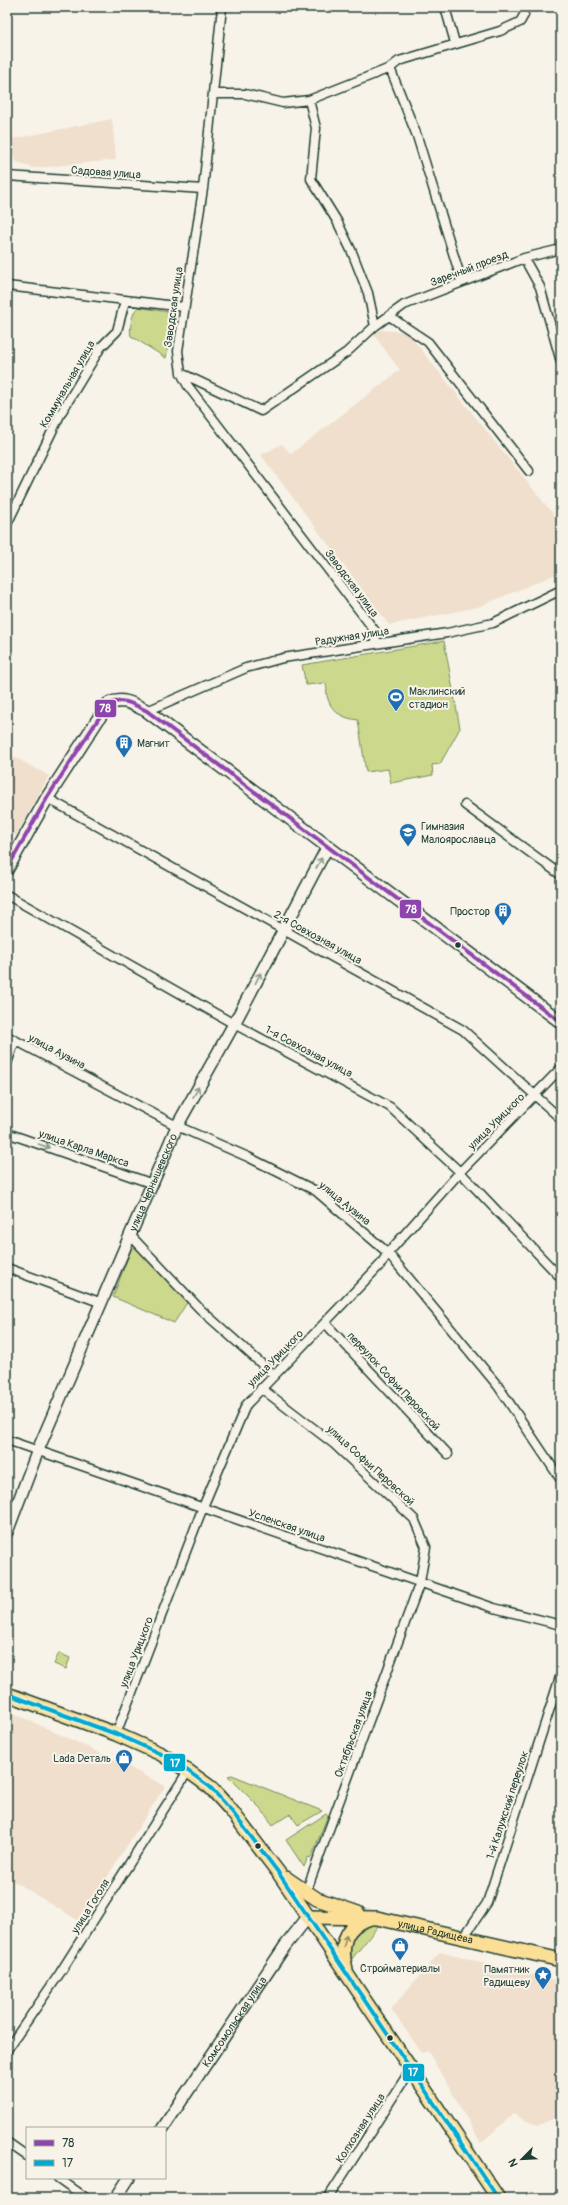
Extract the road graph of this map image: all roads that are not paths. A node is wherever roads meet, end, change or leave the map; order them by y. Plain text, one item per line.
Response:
1 (222, 7) edge
2 (444, 7) edge
3 (524, 15) dead end
4 (455, 43) junction
5 (390, 68) junction
6 (213, 94) junction
7 (309, 100) junction
8 (7, 176) edge
9 (203, 189) junction
10 (561, 249) edge
11 (524, 258) junction
12 (462, 282) junction
13 (7, 286) edge
14 (125, 301) junction
15 (184, 307) junction
16 (389, 316) junction
17 (375, 326) junction
18 (561, 362) edge
19 (181, 373) junction
20 (529, 471) dead end
21 (7, 524) edge
22 (561, 590) edge
23 (376, 643) junction
24 (147, 711) junction
25 (47, 798) junction
26 (465, 804) dead end
27 (328, 846) junction
28 (7, 869) edge
29 (561, 875) edge
30 (7, 895) edge
31 (283, 930) junction
32 (561, 1022) edge
33 (234, 1024) junction
34 (7, 1036) edge
35 (15, 1041) junction
36 (7, 1063) edge
37 (561, 1068) edge
38 (536, 1096) junction
39 (561, 1119) edge
40 (177, 1126) junction
41 (7, 1133) edge
42 (460, 1172) junction
43 (153, 1184) junction
44 (131, 1236) junction
45 (388, 1253) junction
46 (7, 1268) edge
47 (561, 1278) edge
48 (102, 1303) junction
49 (325, 1323) junction
50 (274, 1375) junction
51 (260, 1388) junction
52 (7, 1440) edge
53 (38, 1450) junction
54 (448, 1454) dead end
55 (561, 1480) edge
56 (203, 1508) junction
57 (7, 1532) edge
58 (420, 1582) junction
59 (561, 1625) edge
60 (561, 1674) edge
61 (7, 1694) edge
62 (116, 1734) junction
63 (188, 1770) junction
64 (278, 1872) junction
65 (306, 1892) junction
66 (308, 1917) junction
67 (377, 1918) junction
68 (463, 1938) junction
69 (561, 1960) edge
70 (350, 1978) junction
71 (7, 2050) edge
72 (411, 2069) junction
73 (164, 2127) edge
74 (7, 2142) edge
75 (26, 2155) edge
76 (59, 2179) edge
77 (128, 2179) edge
78 (86, 2198) edge
79 (116, 2198) edge
80 (328, 2198) edge
81 (498, 2198) edge

1 - 6 street, Заводская улица
2 - 4 street
3 - 4 street
4 - 5 street
5 - 7 street
5 - 12 street
6 - 7 street
6 - 9 street, Заводская улица
7 - 17 street
8 - 9 street, Садовая улица
9 - 15 street, Заводская улица
10 - 11 street, Заречный проезд
11 - 12 street, Заречный проезд
11 - 18 street
12 - 16 street, Заречный проезд
13 - 14 street
14 - 15 street
14 - 21 street, Коммунальная улица
15 - 19 street, Заводская улица
16 - 17 street, Заречный проезд
16 - 20 street
17 - 19 street, Заречный проезд
19 - 23 street, Заводская улица
22 - 23 street, Радужная улица
23 - 24 street, Радужная улица
24 - 25 main road
24 - 27 main road
25 - 28 main road
25 - 31 street, 2-я Совхозная улица
26 - 29 street
31 -> 27 street, улица Чернышевского
27 - 32 main road
30 - 33 street, 1-я Совхозная улица
33 -> 31 street, улица Чернышевского
31 - 38 street, 2-я Совхозная улица
40 -> 33 street, улица Чернышевского
33 - 42 street, 1-я Совхозная улица
34 - 35 street, улица Аузина
35 - 36 street
35 - 40 street, улица Аузина
37 - 38 street, улица Урицкого
38 - 39 street, 2-я Совхозная улица
38 - 42 street, улица Урицкого
40 - 43 street, улица Чернышевского
40 - 45 street, улица Аузина
41 -> 43 street, улица Карла Маркса
42 - 45 street, улица Урицкого
42 - 47 street, 1-я Совхозная улица
43 - 44 street, улица Чернышевского
44 - 48 street, улица Чернышевского
44 - 50 street
45 - 49 street, улица Урицкого
45 - 55 street, улица Аузина
46 - 48 street
48 - 53 street, улица Чернышевского
49 - 50 street, улица Урицкого
49 - 54 street, переулок Софьи Перовской
50 - 51 street, улица Урицкого
51 - 56 street, улица Урицкого
51 - 58 street, улица Софьи Перовской
52 - 53 street, Успенская улица
53 - 56 street, Успенская улица
53 - 57 street, улица Чернышевского
56 - 58 street, Успенская улица
56 - 62 street, улица Урицкого
58 - 59 street, Успенская улица
58 - 65 street, Октябрьская улица
60 - 68 street, 1-й Калужский переулок
61 - 62 main road
62 - 63 main road
63 - 64 main road
63 - 71 street, улица Гоголя
64 - 65 main road
64 - 66 main road
65 - 67 main road
66 - 67 main road, улица Радищева
66 - 70 main road
66 - 73 street, Комсомольская улица
67 - 68 main road, улица Радищева
70 -> 67 main road
68 - 69 main road, улица Радищева
70 - 72 main road
72 - 80 street, Колхозная улица
72 - 81 main road
74 - 75 street
76 - 78 street
77 - 79 street

